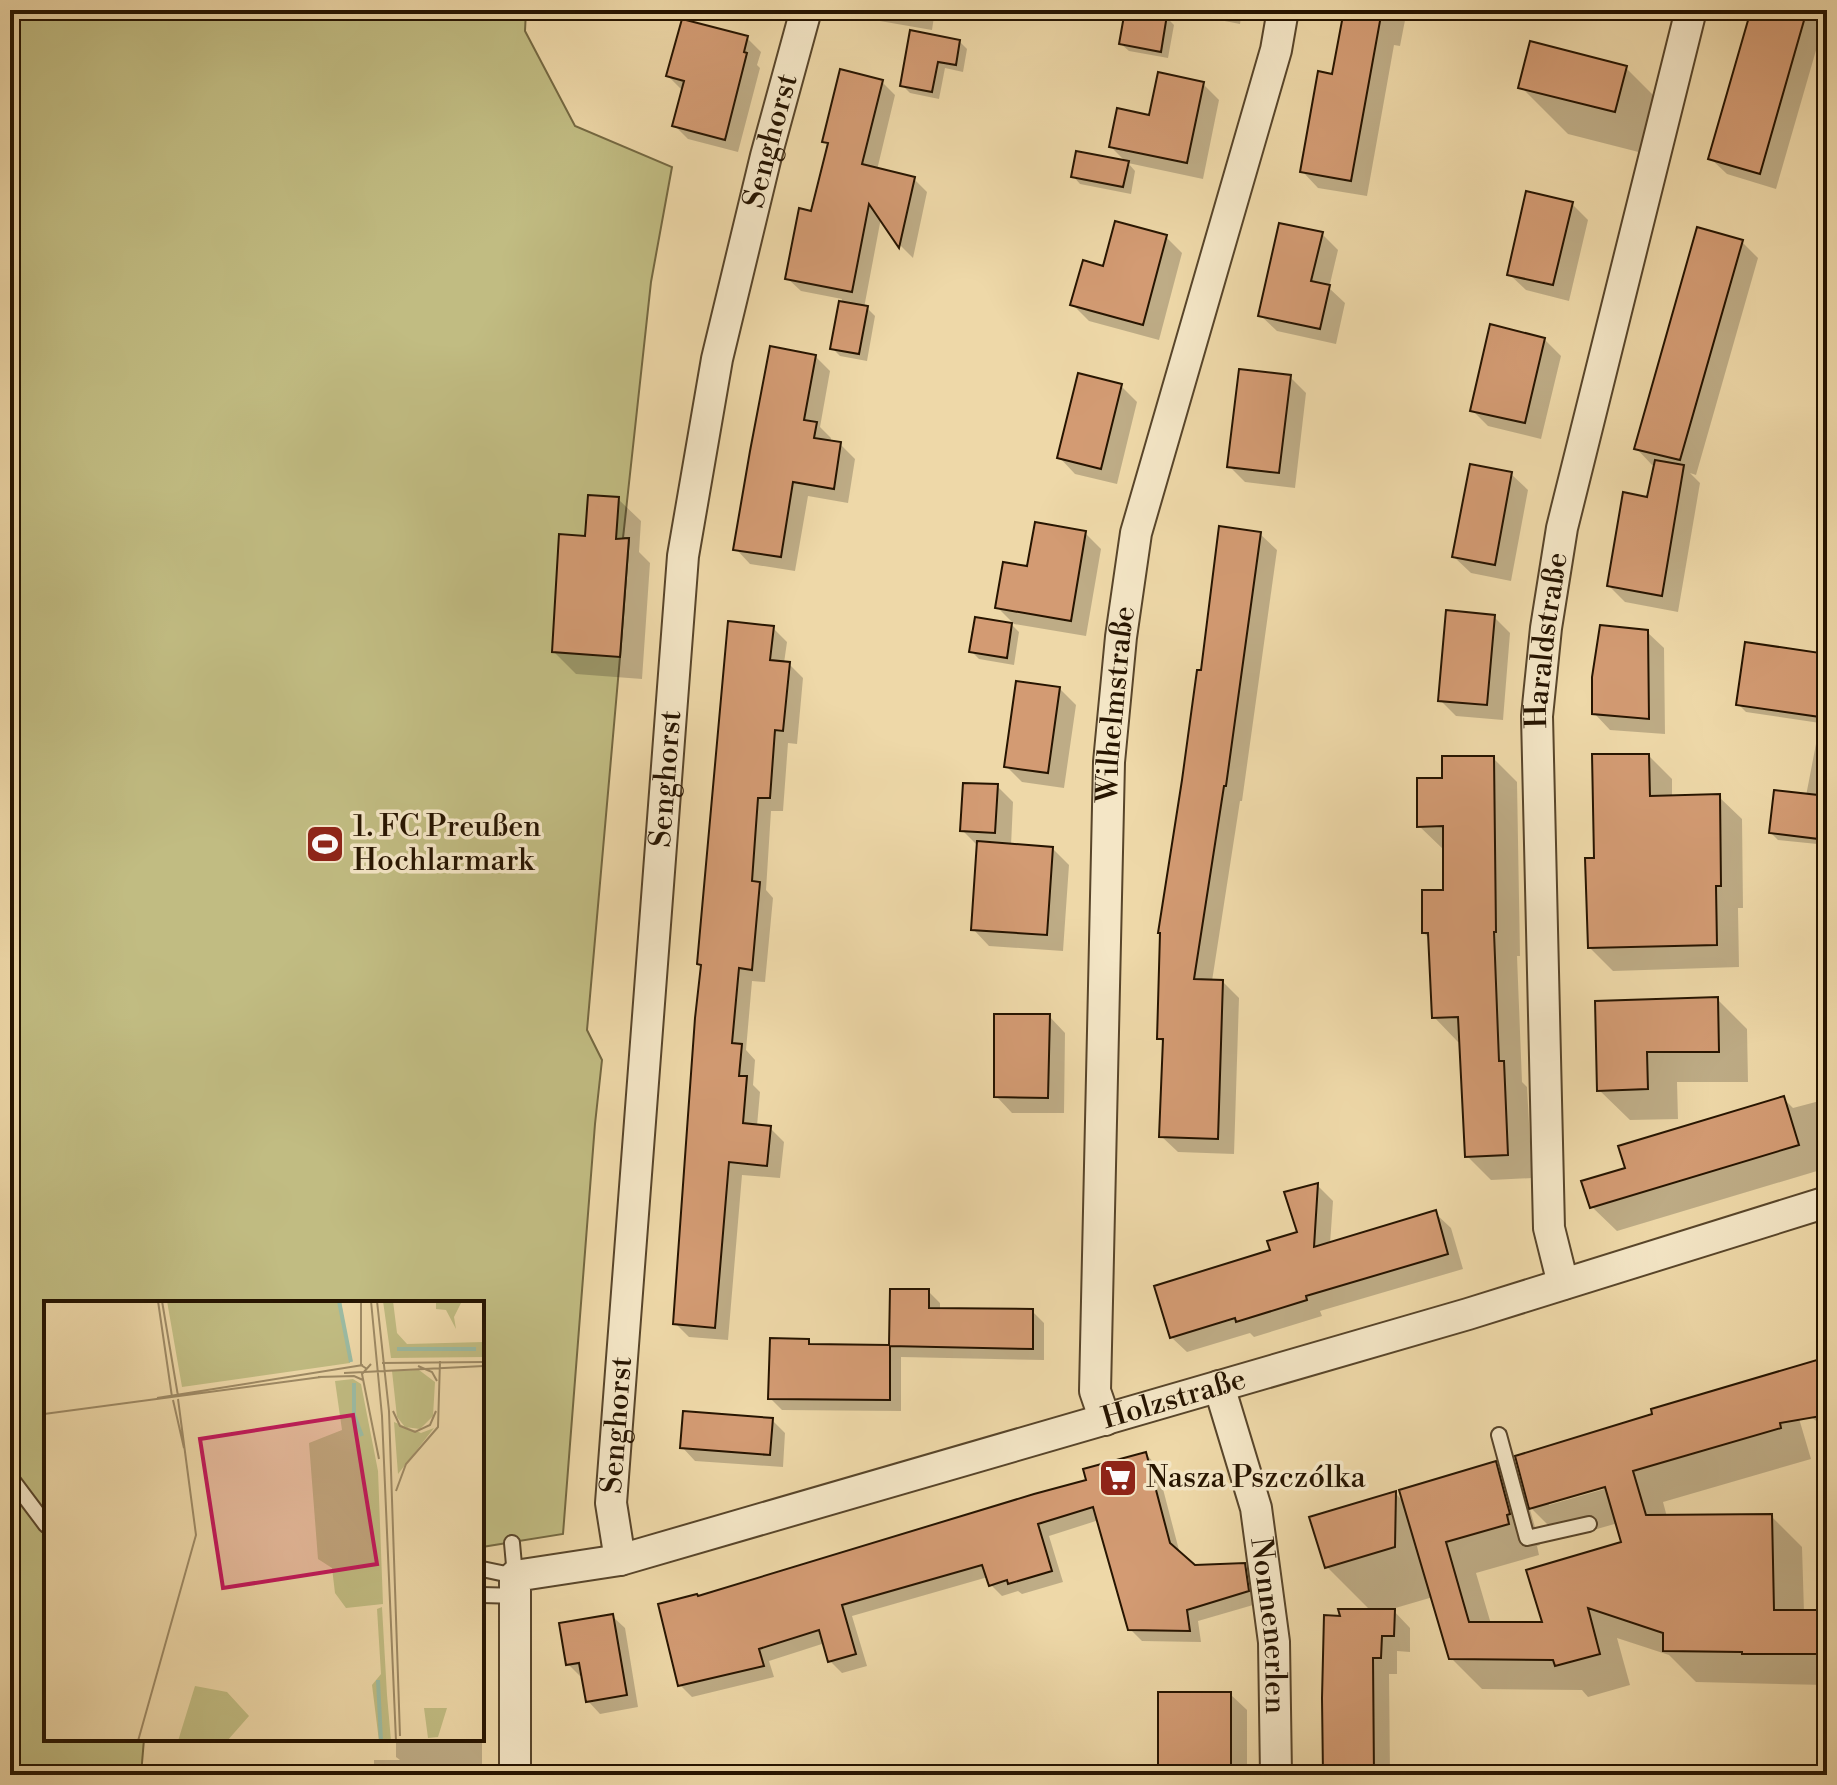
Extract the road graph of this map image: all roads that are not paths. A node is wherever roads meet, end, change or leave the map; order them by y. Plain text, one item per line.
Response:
1 (806, 10) edge
2 (1283, 10) edge
3 (1691, 10) edge
4 (1827, 1202) edge
5 (1563, 1284) junction
6 (1219, 1386) junction
7 (1105, 1420) junction
8 (1499, 1435) dead end
9 (10, 1477) edge
10 (44, 1522) edge
11 (1589, 1524) dead end
12 (512, 1543) dead end
13 (620, 1560) junction
14 (484, 1570) edge
15 (515, 1586) junction
16 (484, 1594) edge
17 (515, 1775) edge
18 (1276, 1775) edge

1 - 13 street, Senghorst
2 - 7 street, Wilhelmstraße
3 - 5 street, Haraldstraße
4 - 5 street, Holzstraße
5 - 6 street, Holzstraße
6 - 7 street, Holzstraße
6 - 18 street, Nonnenerlen
7 - 13 street, Holzstraße
8 - 11 lane
9 - 10 lane
12 - 15 lane
13 - 15 street, Holzstraße
14 - 15 lane
15 - 16 lane
15 - 17 street

